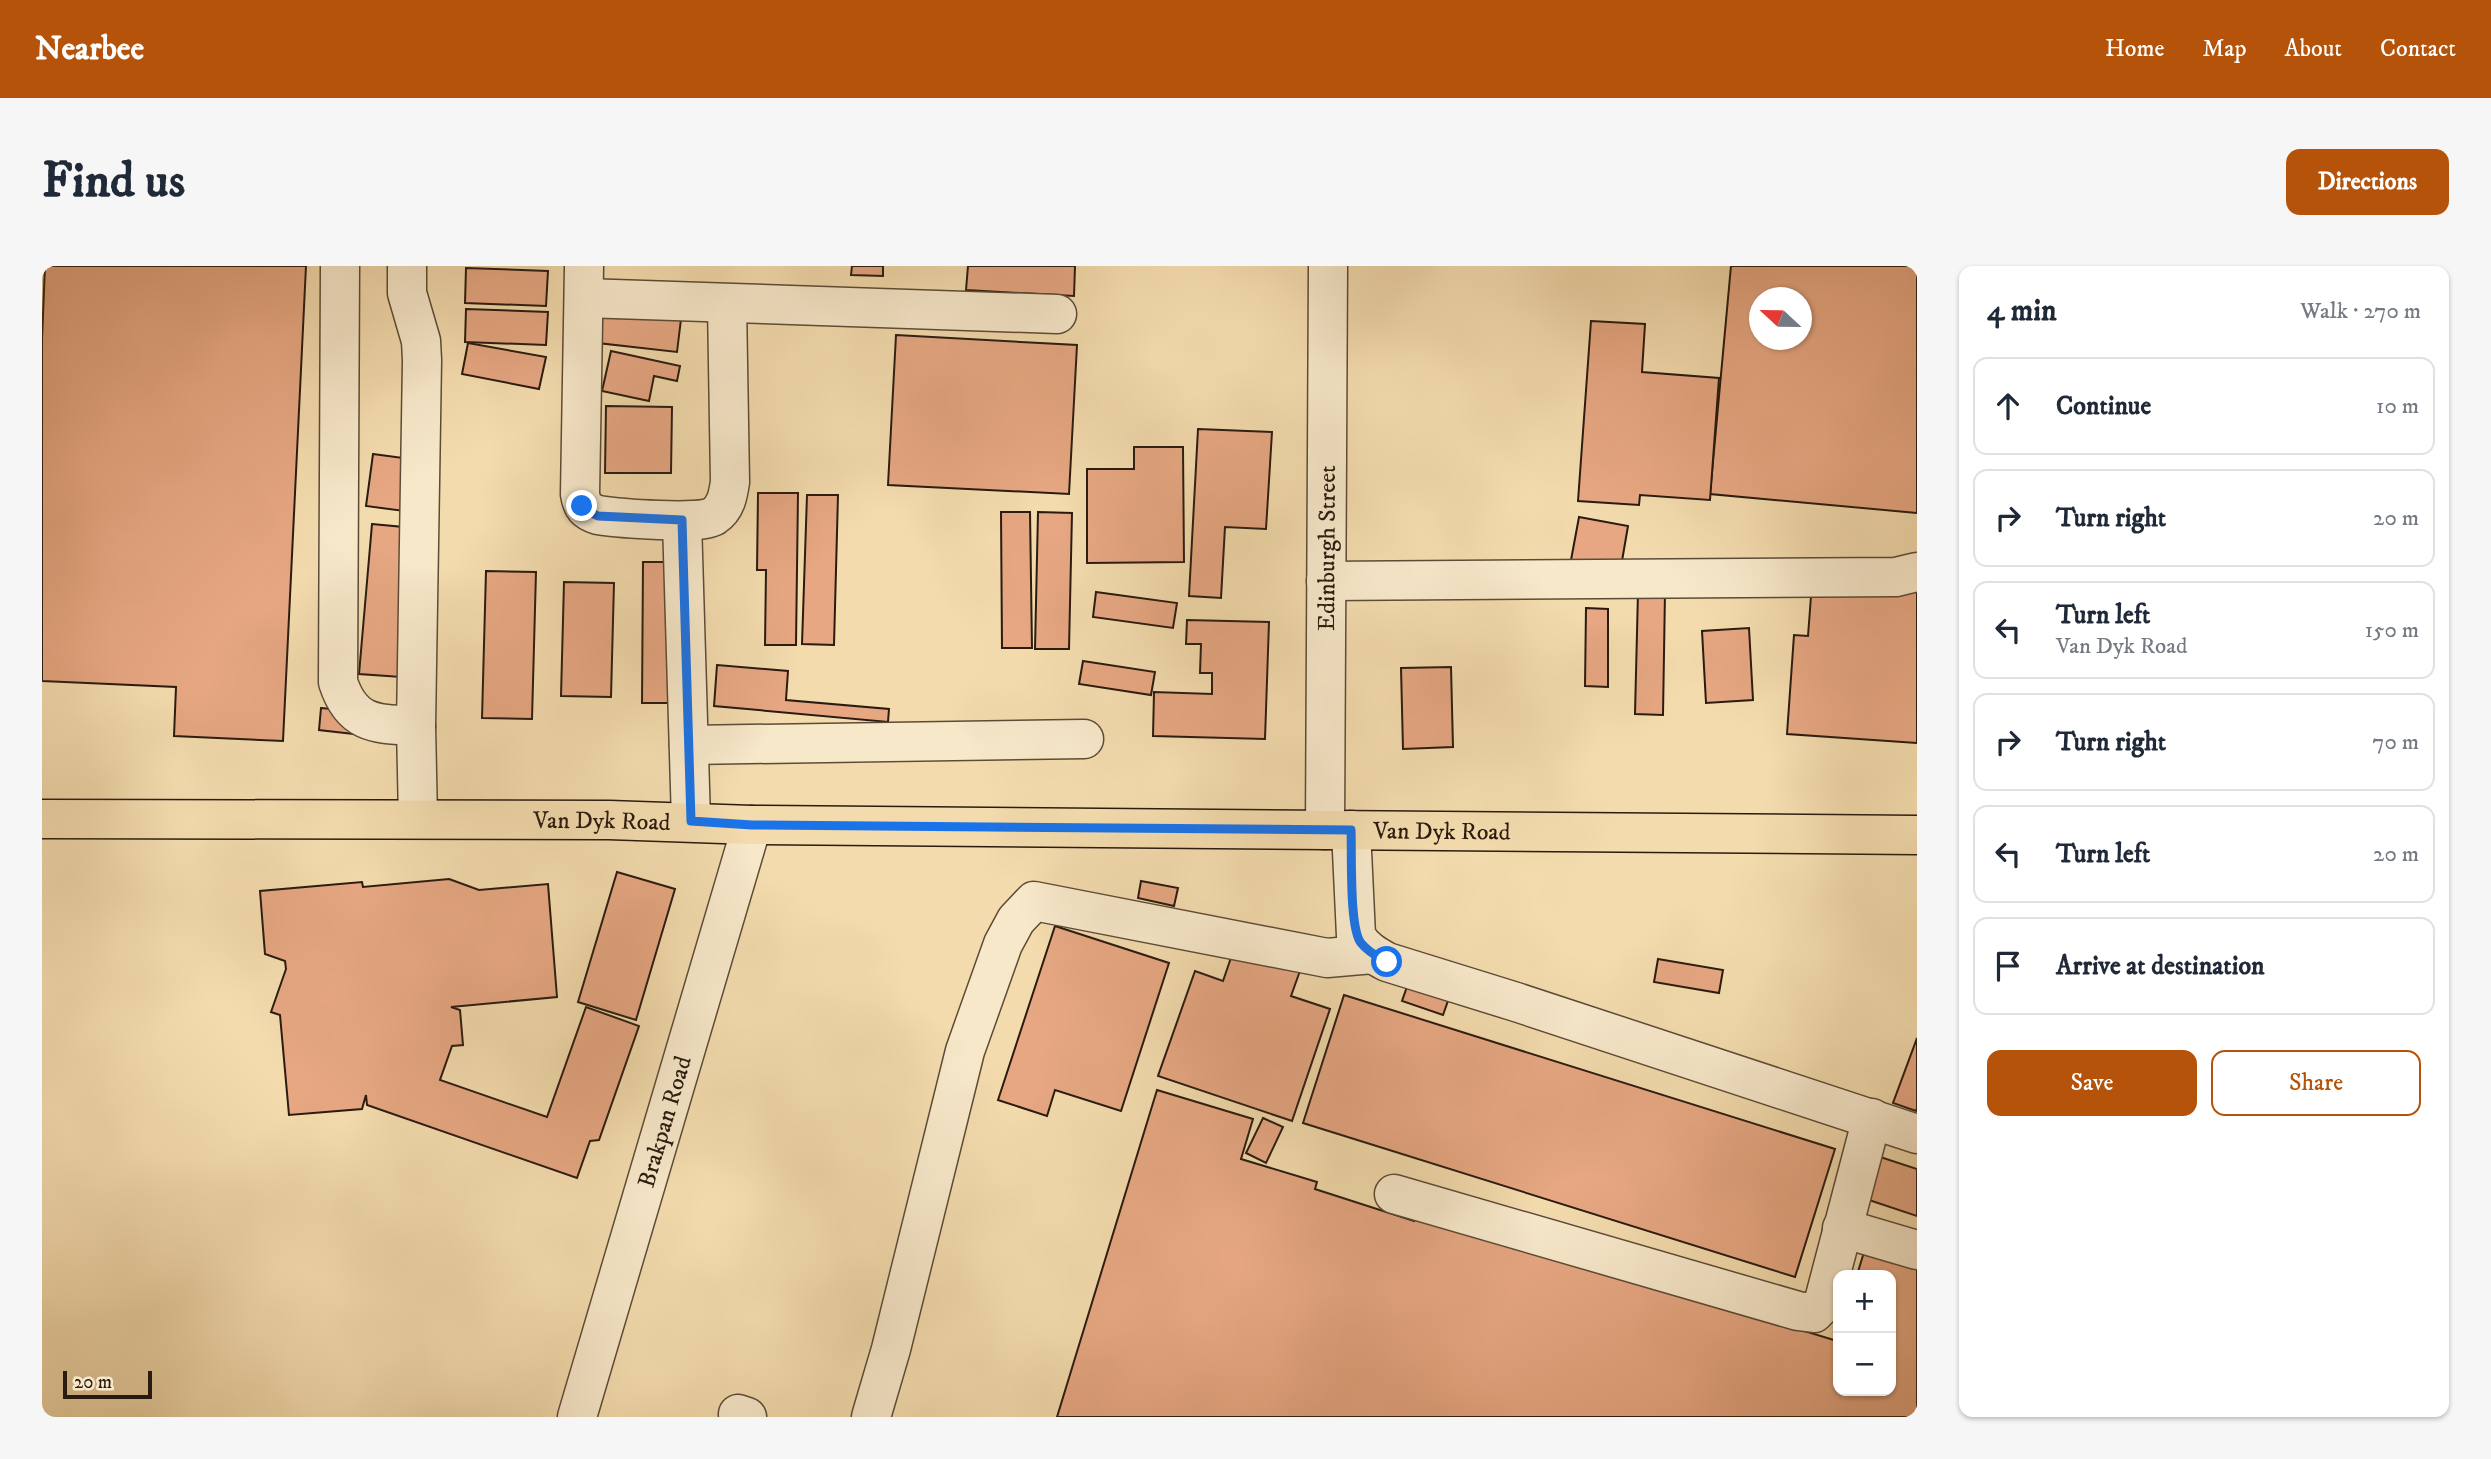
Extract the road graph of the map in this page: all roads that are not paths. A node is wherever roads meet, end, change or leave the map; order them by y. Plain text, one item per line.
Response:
1 (340, 266) edge
2 (407, 266) edge
3 (1328, 266) edge
4 (584, 282) edge
5 (727, 304) junction
6 (1057, 314) dead end
7 (682, 520) junction
8 (1917, 572) edge
9 (1326, 581) junction
10 (416, 726) junction
11 (1084, 739) dead end
12 (689, 745) junction
13 (42, 819) edge
14 (418, 819) junction
15 (691, 821) junction
16 (752, 825) junction
17 (1338, 830) junction
18 (1917, 835) edge
19 (1373, 954) junction
20 (1872, 1118) junction
21 (1917, 1134) edge
22 (1394, 1195) dead end
23 (1842, 1228) junction
24 (1917, 1250) edge
25 (577, 1417) edge
26 (871, 1417) edge

1 - 10 street
2 - 10 street
3 - 9 street, Edinburgh Street
4 - 5 street
4 - 7 street
5 - 6 street
5 - 7 street
7 - 12 street
8 - 9 street
9 - 17 street, Edinburgh Street
10 - 14 street
11 - 12 street
12 - 15 street
13 - 14 main road, Van Dyk Road
14 - 15 main road, Van Dyk Road
15 - 16 main road, Van Dyk Road
16 - 17 main road, Van Dyk Road
16 - 25 street, Brakpan Road
17 - 18 main road, Van Dyk Road
17 - 19 street, Edinburgh Street
19 - 20 street
19 - 26 street
20 - 21 street
20 - 23 street
22 - 23 street
23 - 24 street

